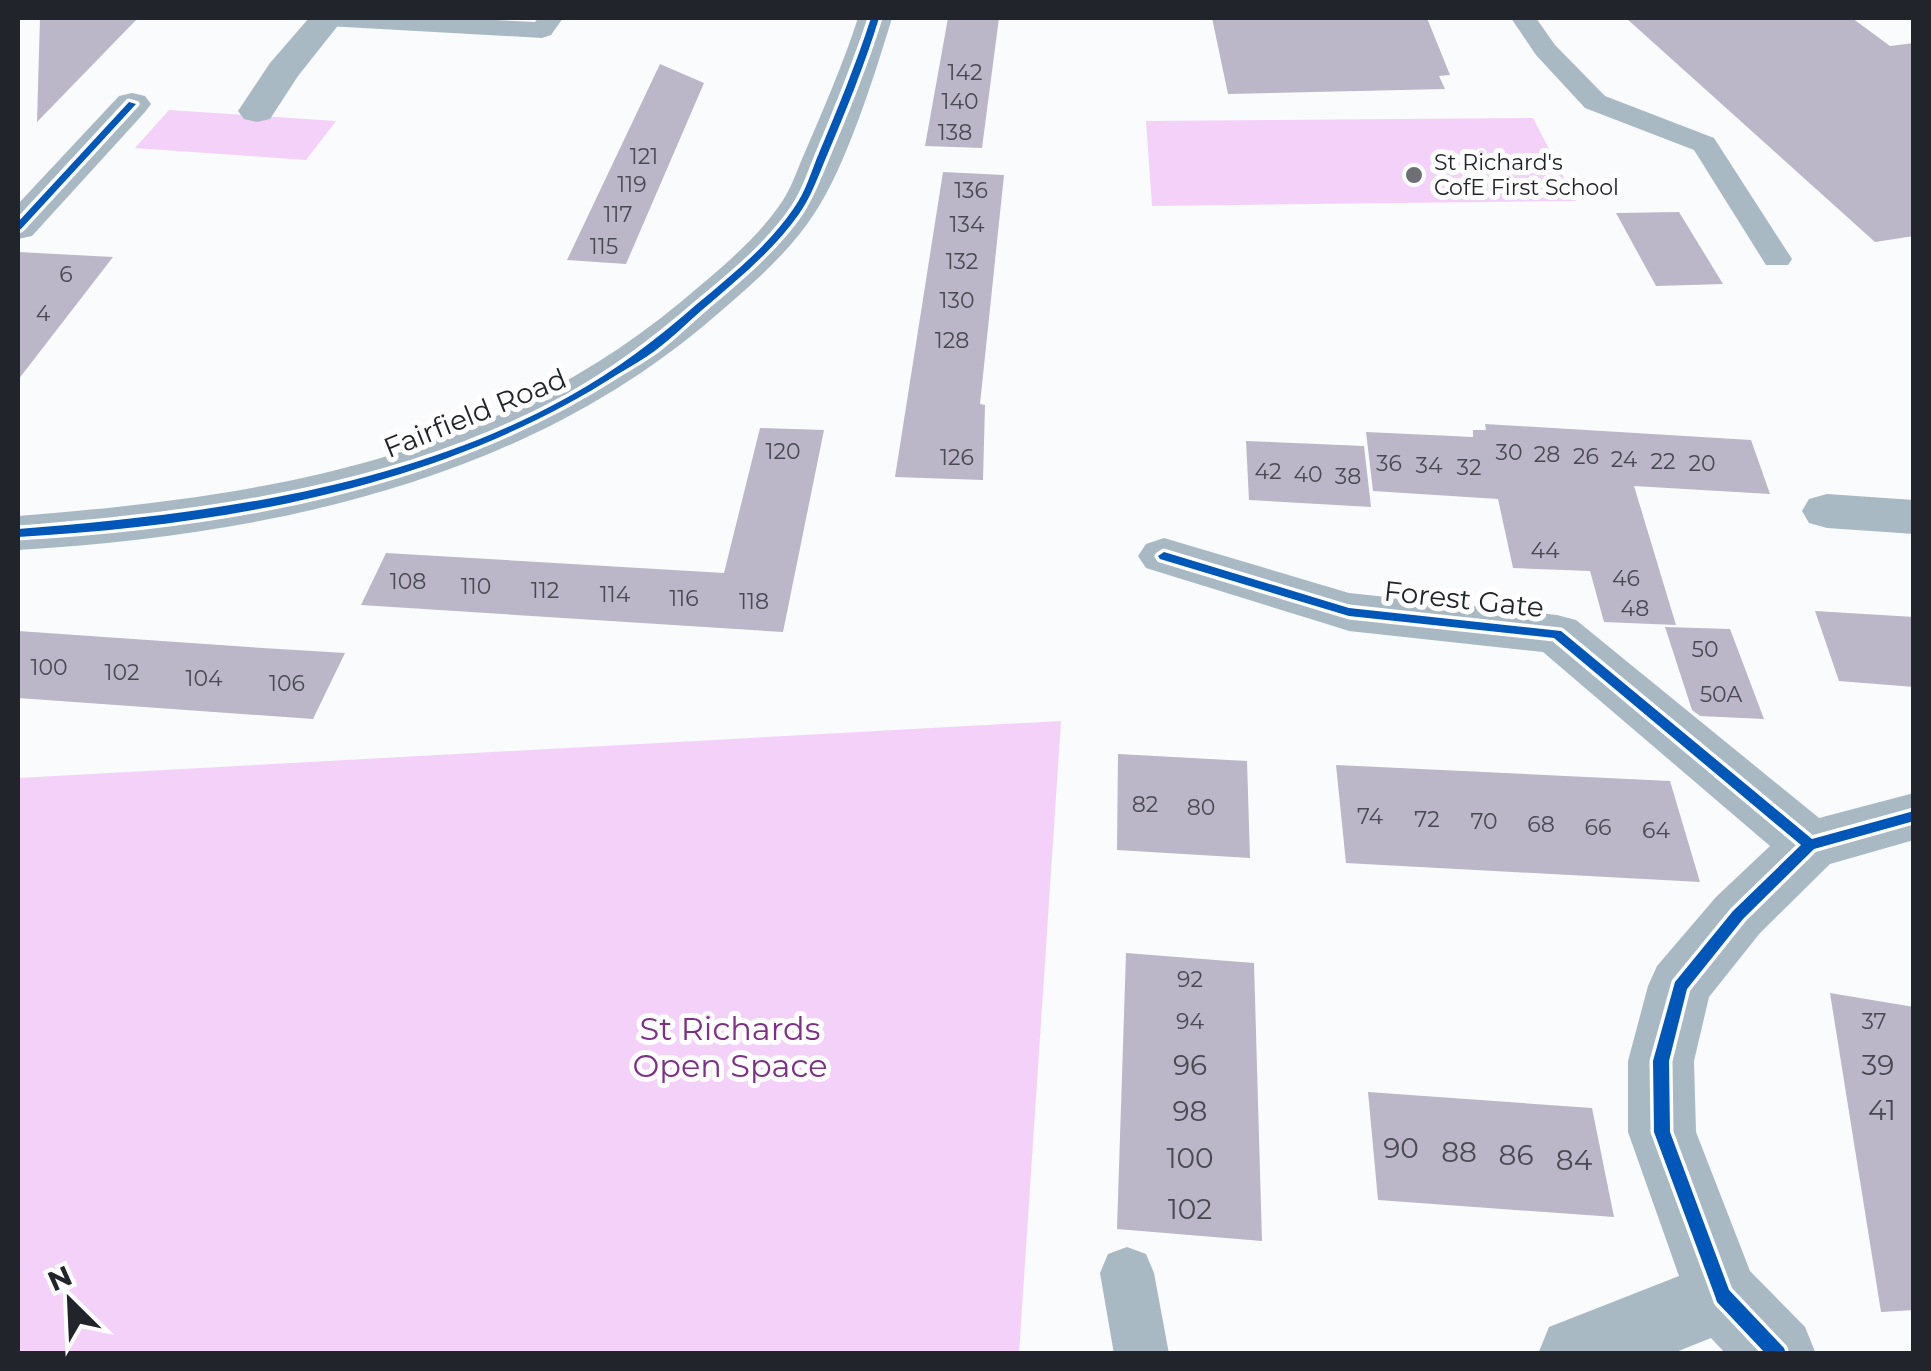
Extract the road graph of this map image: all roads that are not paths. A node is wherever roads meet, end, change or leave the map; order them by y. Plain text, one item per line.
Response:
1 (327, 18) edge
2 (550, 18) edge
3 (876, 18) edge
4 (1524, 18) edge
5 (132, 104) dead end
6 (257, 111) dead end
7 (18, 227) edge
8 (1777, 259) dead end
9 (1827, 511) dead end
10 (1914, 517) edge
11 (18, 533) edge
12 (1164, 556) dead end
13 (1914, 816) edge
14 (1810, 845) junction
15 (1127, 1274) dead end
16 (1723, 1296) junction
17 (1142, 1354) edge
18 (1576, 1354) edge
19 (1778, 1354) edge

1 - 2 lane
1 - 6 street
3 - 11 street, Fairfield Road
4 - 8 lane
5 - 7 street
9 - 10 street
12 - 14 street, Forest Gate
13 - 14 street
14 - 16 street
15 - 17 lane
16 - 18 street
16 - 19 street

